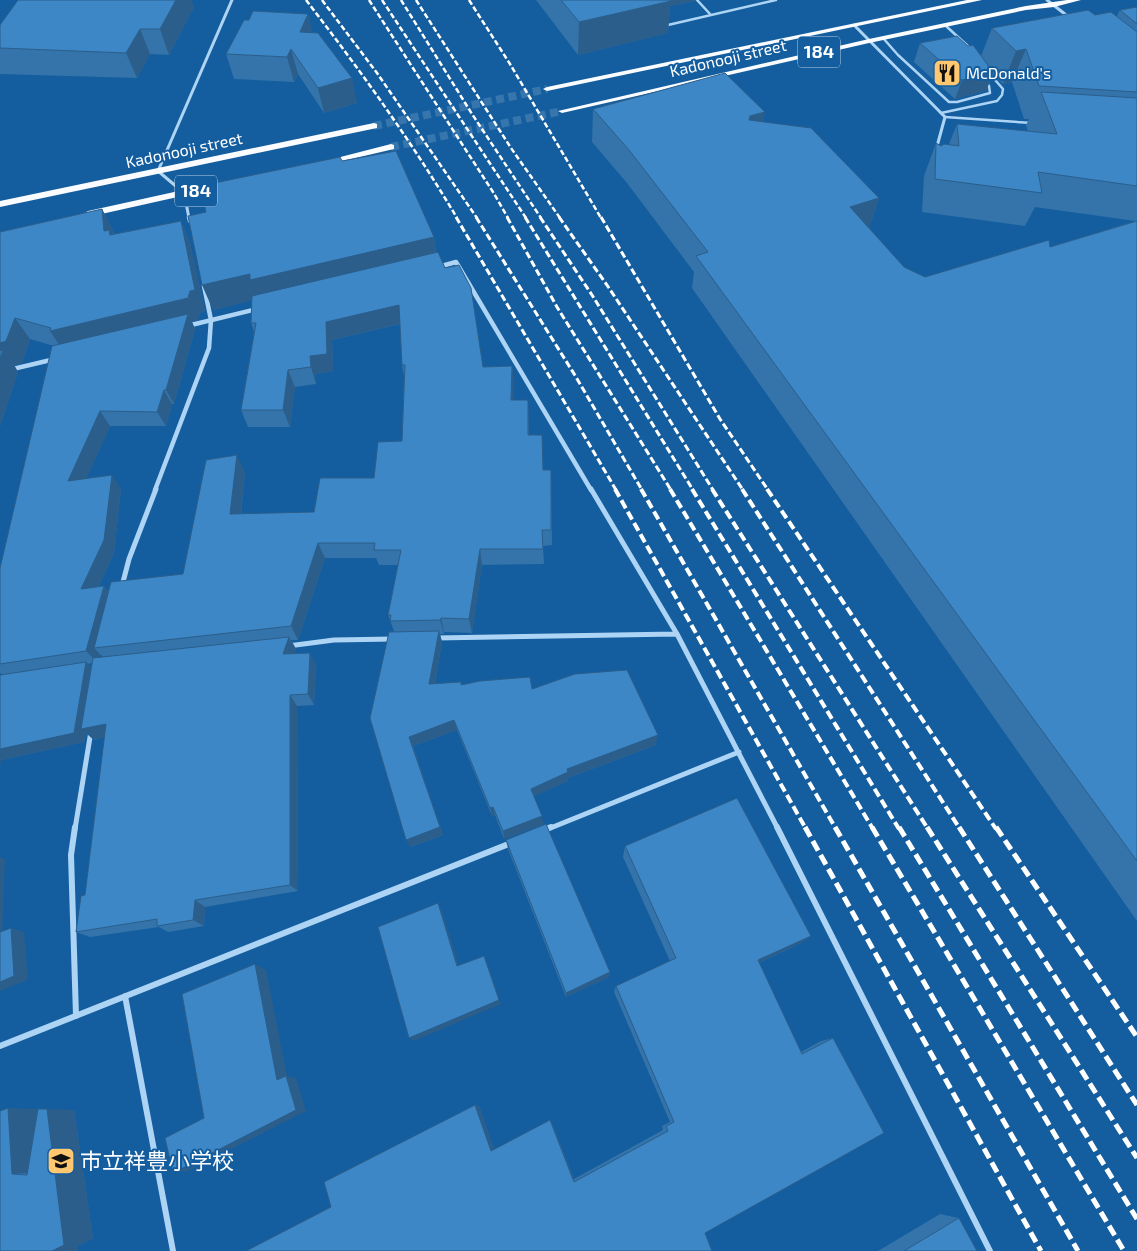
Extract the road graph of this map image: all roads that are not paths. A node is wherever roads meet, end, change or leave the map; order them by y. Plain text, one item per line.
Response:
1 (232, 0) edge
2 (697, 0) edge
3 (776, 0) edge
4 (978, 0) edge
5 (1077, 0) edge
6 (1050, 3) edge
7 (710, 14) junction
8 (1075, 22) edge
9 (668, 24) dead end
10 (854, 26) junction
11 (946, 26) junction
12 (883, 38) junction
13 (964, 40) junction
14 (869, 41) junction
15 (960, 46) edge
16 (971, 51) edge
17 (984, 69) edge
18 (984, 80) edge
19 (547, 89) tunnel mouth
20 (562, 112) tunnel mouth
21 (941, 113) junction
22 (945, 117) junction
23 (1041, 123) edge
24 (374, 126) tunnel mouth
25 (391, 147) tunnel mouth
26 (934, 156) edge
27 (316, 164) edge
28 (158, 171) junction
29 (222, 185) edge
30 (184, 193) junction
31 (0, 204) edge
32 (76, 217) edge
33 (191, 226) edge
34 (428, 269) edge
35 (203, 282) edge
36 (258, 309) edge
37 (211, 320) junction
38 (182, 327) edge
39 (58, 358) edge
40 (0, 372) edge
41 (120, 595) edge
42 (677, 634) junction
43 (432, 638) edge
44 (402, 639) edge
45 (285, 646) edge
46 (92, 723) edge
47 (740, 752) junction
48 (538, 832) edge
49 (519, 840) edge
50 (125, 996) junction
51 (76, 1016) junction
52 (0, 1046) edge
53 (173, 1251) edge
54 (990, 1251) edge

1 - 28 street
2 - 7 lane
3 - 7 lane
4 - 10 main road, Kadonooji street / 184
5 - 6 main road, Kadonooji street / 184
6 - 8 street
6 - 11 main road, Kadonooji street / 184
7 - 9 lane
10 - 14 street
10 - 19 main road, Kadonooji street / 184
11 - 12 main road, Kadonooji street / 184
11 - 13 lane
12 - 14 main road, Kadonooji street / 184
12 - 18 lane
13 - 15 lane
13 - 16 lane
14 - 20 main road, Kadonooji street / 184
14 - 21 street
17 - 21 lane
21 - 22 street
22 - 23 lane
22 - 26 street
24 - 28 main road, Kadonooji street / 184
25 - 27 main road
28 - 30 street
28 - 31 main road, Kadonooji street / 184
29 - 30 main road, 184
30 - 32 main road, 184
30 - 33 street
34 - 42 street
35 - 37 street
36 - 37 street
37 - 38 street
37 - 41 street
39 - 40 street
42 - 43 street
42 - 47 street
44 - 45 street
46 - 51 street
47 - 48 street
47 - 54 street
49 - 50 street
50 - 51 street
50 - 53 street
51 - 52 street

